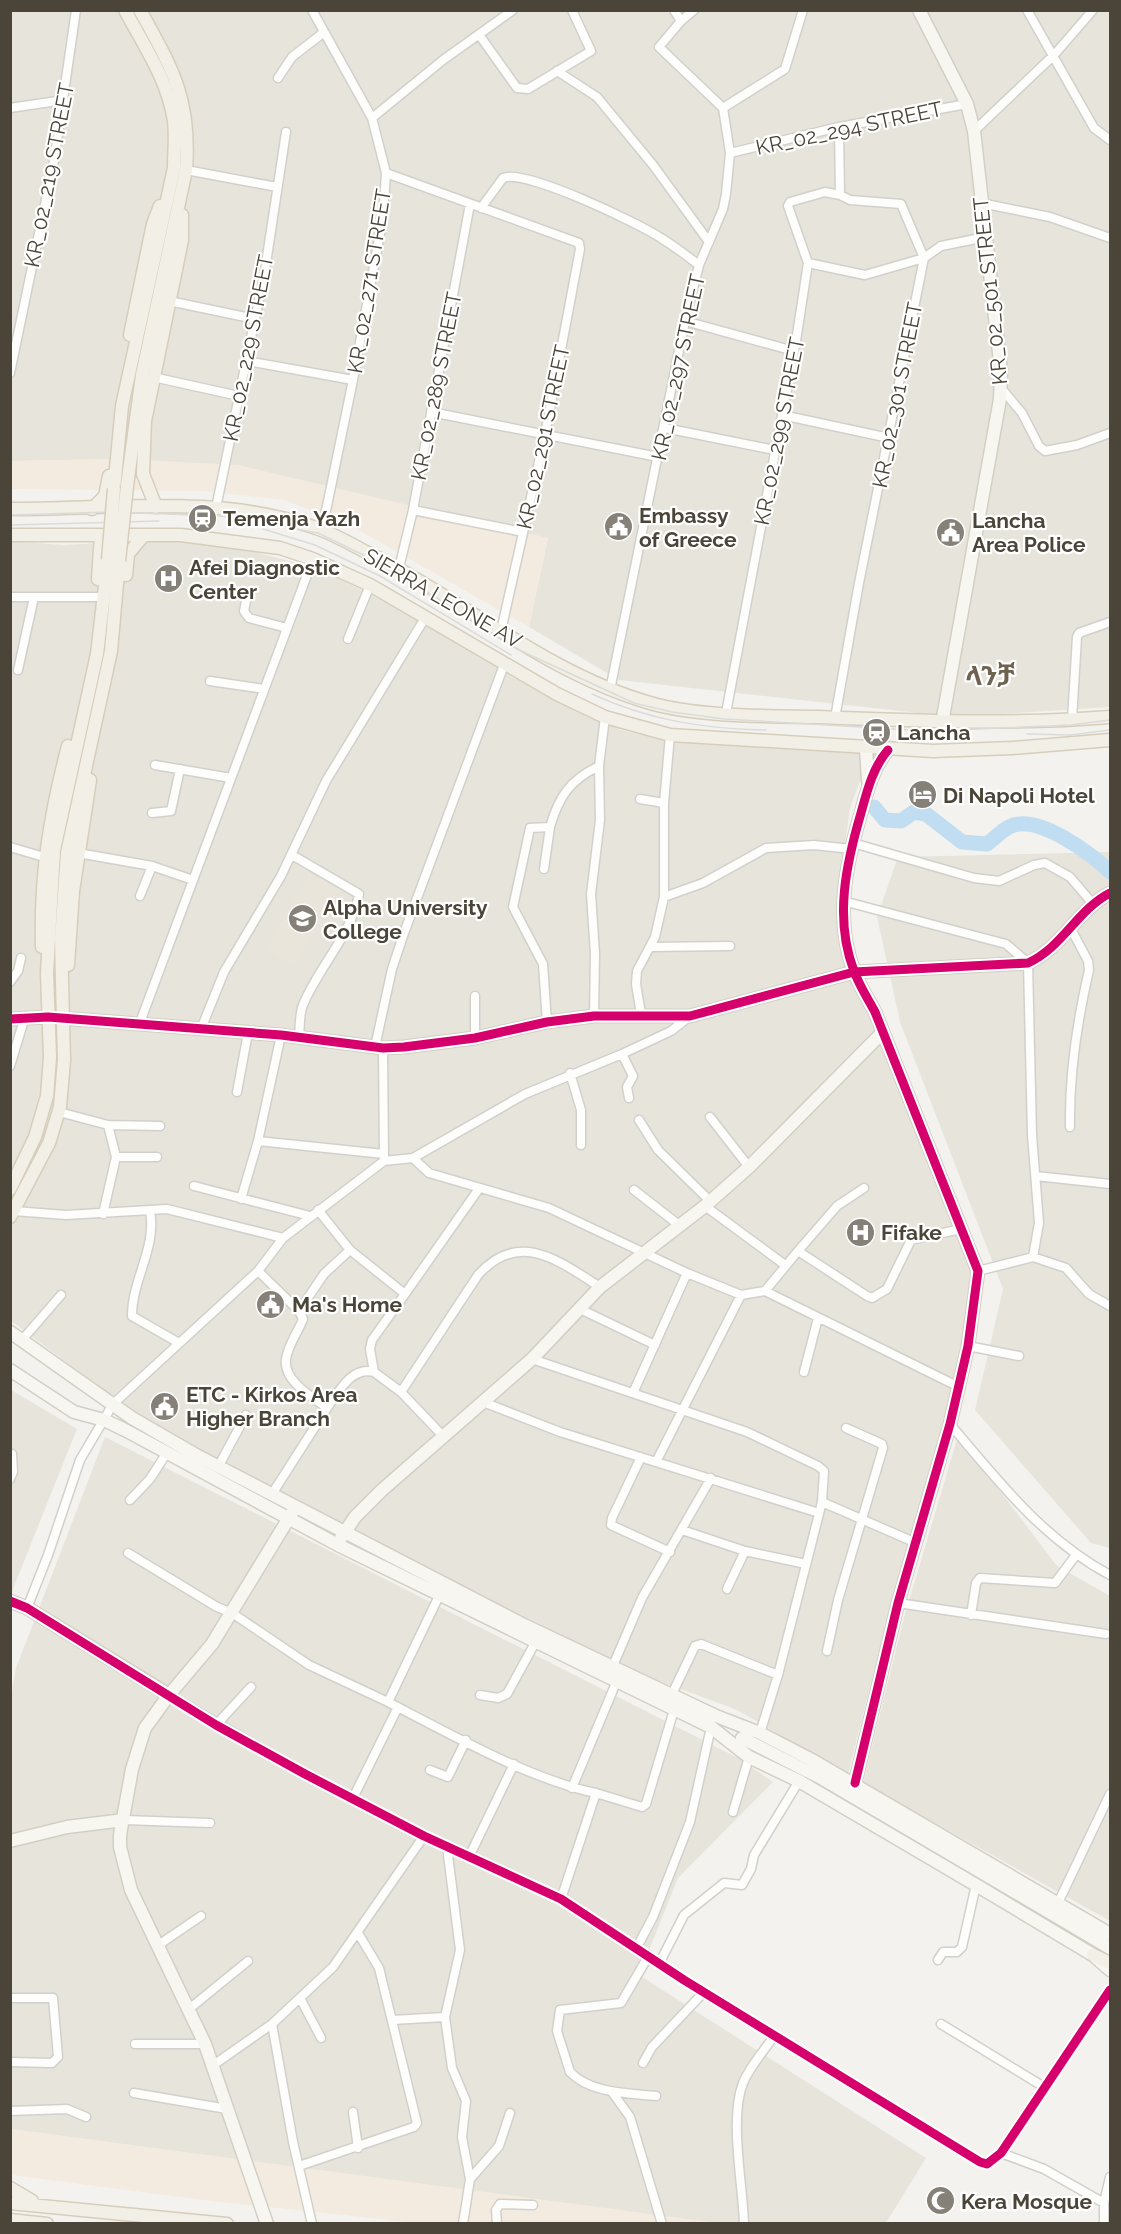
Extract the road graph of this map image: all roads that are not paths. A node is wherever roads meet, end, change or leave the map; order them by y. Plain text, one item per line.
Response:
1 (76, 10) edge
2 (125, 10) edge
3 (140, 10) edge
4 (312, 10) edge
5 (513, 10) edge
6 (572, 10) edge
7 (674, 10) edge
8 (694, 10) edge
9 (803, 10) edge
10 (919, 10) edge
11 (1027, 10) edge
12 (1093, 10) edge
13 (681, 21) junction
14 (323, 33) junction
15 (480, 36) junction
16 (1054, 55) junction
17 (557, 70) junction
18 (278, 78) dead end
19 (64, 100) junction
20 (967, 104) junction
21 (10, 108) edge
22 (723, 108) junction
23 (372, 118) junction
24 (839, 127) junction
25 (974, 131) junction
26 (286, 132) dead end
27 (1110, 140) edge
28 (730, 153) junction
29 (186, 170) junction
30 (386, 173) junction
31 (278, 187) junction
32 (168, 192) junction
33 (840, 195) junction
34 (470, 204) junction
35 (981, 204) junction
36 (179, 206) junction
37 (482, 208) junction
38 (986, 237) junction
39 (1110, 238) edge
40 (709, 242) junction
41 (924, 258) junction
42 (808, 263) junction
43 (699, 265) junction
44 (169, 301) junction
45 (255, 319) junction
46 (685, 321) junction
47 (794, 351) junction
48 (247, 361) junction
49 (10, 373) edge
50 (153, 377) junction
51 (353, 380) junction
52 (1001, 388) junction
53 (239, 396) junction
54 (431, 412) junction
55 (782, 415) junction
56 (665, 428) junction
57 (1110, 433) edge
58 (545, 435) junction
59 (889, 438) junction
60 (775, 450) junction
61 (658, 457) junction
62 (156, 507) junction
63 (216, 508) junction
64 (10, 509) edge
65 (92, 509) junction
66 (413, 510) junction
67 (322, 530) junction
68 (524, 532) junction
69 (10, 535) edge
70 (101, 535) junction
71 (144, 535) junction
72 (313, 559) junction
73 (113, 561) junction
74 (399, 568) junction
75 (370, 585) junction
76 (247, 596) dead end
77 (10, 597) edge
78 (34, 597) junction
79 (98, 597) junction
80 (425, 618) junction
81 (1110, 622) edge
82 (287, 628) junction
83 (501, 631) junction
84 (348, 639) dead end
85 (504, 665) junction
86 (18, 670) dead end
87 (210, 681) dead end
88 (264, 689) junction
89 (610, 690) junction
90 (726, 713) junction
91 (605, 717) junction
92 (1110, 717) edge
93 (835, 718) junction
94 (1072, 720) junction
95 (942, 723) junction
96 (669, 735) junction
97 (1110, 740) edge
98 (866, 748) junction
99 (888, 750) junction
100 (155, 765) dead end
101 (599, 766) junction
102 (180, 769) junction
103 (231, 778) junction
104 (867, 794) junction
105 (640, 799) dead end
106 (664, 804) junction
107 (152, 813) dead end
108 (550, 827) junction
109 (852, 846) junction
110 (10, 847) edge
111 (78, 853) junction
112 (292, 855) junction
113 (44, 857) junction
114 (152, 866) junction
115 (544, 869) dead end
116 (193, 880) junction
117 (1109, 894) edge
118 (140, 896) dead end
119 (664, 897) junction
120 (843, 901) junction
121 (1093, 904) junction
122 (1070, 927) junction
123 (730, 946) dead end
124 (651, 947) junction
125 (21, 958) dead end
126 (1028, 963) junction
127 (854, 972) junction
128 (47, 973) junction
129 (62, 980) junction
130 (10, 982) edge
131 (475, 996) dead end
132 (642, 1014) junction
133 (594, 1016) junction
134 (690, 1016) junction
135 (48, 1017) junction
136 (61, 1018) junction
137 (10, 1019) edge
138 (24, 1020) junction
139 (547, 1022) junction
140 (139, 1025) junction
141 (201, 1029) junction
142 (883, 1032) junction
143 (248, 1033) junction
144 (281, 1035) junction
145 (299, 1038) junction
146 (475, 1038) junction
147 (379, 1047) junction
148 (622, 1054) junction
149 (10, 1066) edge
150 (570, 1073) junction
151 (237, 1092) dead end
152 (629, 1098) dead end
153 (59, 1112) junction
154 (710, 1118) dead end
155 (639, 1120) dead end
156 (108, 1125) junction
157 (160, 1126) dead end
158 (1070, 1127) dead end
159 (258, 1141) junction
160 (581, 1145) dead end
161 (117, 1157) junction
162 (157, 1157) dead end
163 (384, 1157) junction
164 (413, 1158) junction
165 (749, 1167) junction
166 (1036, 1176) junction
167 (1110, 1184) edge
168 (194, 1186) dead end
169 (864, 1188) dead end
170 (10, 1189) edge
171 (478, 1190) junction
172 (634, 1190) dead end
173 (241, 1198) junction
174 (707, 1203) junction
175 (318, 1210) junction
176 (150, 1211) junction
177 (12, 1214) edge
178 (103, 1214) junction
179 (310, 1216) junction
180 (679, 1225) junction
181 (962, 1229) junction
182 (284, 1238) junction
183 (350, 1250) junction
184 (798, 1251) junction
185 (642, 1252) junction
186 (1033, 1257) junction
187 (785, 1264) junction
188 (258, 1271) junction
189 (978, 1271) junction
190 (687, 1273) junction
191 (600, 1287) junction
192 (765, 1291) junction
193 (405, 1294) junction
194 (61, 1295) dead end
195 (741, 1295) junction
196 (1110, 1306) edge
197 (580, 1310) junction
198 (299, 1311) junction
199 (818, 1318) junction
200 (10, 1332) edge
201 (22, 1340) junction
202 (179, 1343) junction
203 (655, 1345) junction
204 (968, 1346) junction
205 (1018, 1356) dead end
206 (532, 1359) junction
207 (10, 1370) edge
208 (374, 1372) junction
209 (804, 1372) dead end
210 (959, 1387) junction
211 (401, 1392) junction
212 (633, 1393) junction
213 (483, 1402) junction
214 (113, 1404) junction
215 (327, 1408) junction
216 (682, 1412) junction
217 (246, 1415) dead end
218 (104, 1420) junction
219 (950, 1424) junction
220 (846, 1428) dead end
221 (443, 1436) junction
222 (12, 1454) dead end
223 (166, 1454) junction
224 (641, 1457) junction
225 (657, 1460) junction
226 (219, 1467) junction
227 (711, 1478) junction
228 (10, 1479) edge
229 (272, 1494) junction
230 (130, 1500) dead end
231 (822, 1503) junction
232 (296, 1507) junction
233 (819, 1513) junction
234 (288, 1520) junction
235 (861, 1520) junction
236 (682, 1530) junction
237 (345, 1532) junction
238 (914, 1542) junction
239 (338, 1545) junction
240 (745, 1551) junction
241 (670, 1552) junction
242 (128, 1553) dead end
243 (1076, 1555) junction
244 (806, 1564) junction
245 (1110, 1575) edge
246 (727, 1589) dead end
247 (439, 1596) junction
248 (10, 1601) edge
249 (898, 1603) junction
250 (27, 1608) junction
251 (232, 1613) junction
252 (970, 1614) junction
253 (1106, 1634) dead end
254 (535, 1643) junction
255 (827, 1651) dead end
256 (616, 1674) junction
257 (778, 1675) junction
258 (251, 1688) dead end
259 (672, 1694) junction
260 (169, 1695) junction
261 (480, 1695) dead end
262 (388, 1702) junction
263 (398, 1707) junction
264 (674, 1710) junction
265 (713, 1721) junction
266 (216, 1725) junction
267 (760, 1733) junction
268 (466, 1740) junction
269 (749, 1757) junction
270 (514, 1764) junction
271 (430, 1770) dead end
272 (799, 1781) junction
273 (855, 1783) junction
274 (572, 1788) junction
275 (597, 1793) junction
276 (1110, 1794) edge
277 (353, 1797) junction
278 (734, 1812) dead end
279 (124, 1820) junction
280 (210, 1823) dead end
281 (424, 1836) junction
282 (10, 1841) edge
283 (447, 1847) junction
284 (469, 1857) junction
285 (976, 1885) junction
286 (561, 1899) junction
287 (1058, 1903) junction
288 (201, 1916) dead end
289 (358, 1933) junction
290 (1110, 1934) edge
291 (157, 1946) junction
292 (637, 1947) junction
293 (1110, 1948) edge
294 (649, 1955) junction
295 (1093, 1955) junction
296 (248, 1960) dead end
297 (938, 1960) dead end
298 (660, 1962) junction
299 (1110, 1963) edge
300 (1110, 1970) edge
301 (1110, 1990) edge
302 (704, 1992) junction
303 (10, 1998) edge
304 (300, 1998) junction
305 (189, 2009) junction
306 (446, 2017) junction
307 (393, 2020) junction
308 (272, 2024) junction
309 (941, 2024) dead end
310 (774, 2036) junction
311 (321, 2038) dead end
312 (135, 2044) dead end
313 (205, 2044) junction
314 (10, 2062) edge
315 (643, 2063) dead end
316 (212, 2066) junction
317 (1044, 2087) junction
318 (612, 2092) junction
319 (134, 2093) dead end
320 (656, 2096) dead end
321 (226, 2109) junction
322 (10, 2110) edge
323 (353, 2112) dead end
324 (510, 2113) dead end
325 (86, 2117) dead end
326 (358, 2148) junction
327 (1001, 2153) junction
328 (299, 2166) junction
329 (1110, 2177) edge
330 (470, 2179) junction
331 (10, 2188) edge
332 (10, 2203) edge
333 (1104, 2203) junction
334 (533, 2205) dead end
335 (45, 2206) junction
336 (10, 2220) edge
337 (31, 2223) edge
338 (47, 2223) edge
339 (227, 2223) edge
340 (267, 2223) edge
341 (312, 2223) edge
342 (463, 2223) edge
343 (497, 2223) edge
344 (662, 2223) edge
345 (744, 2223) edge
346 (1104, 2223) edge

1 - 19 street, KR_02_219 STREET
2 - 32 main road
3 - 29 main road
4 - 14 street, KR_02_271 STREET
5 - 15 street
6 - 17 street
7 - 13 street
8 - 13 street
9 - 22 street
10 - 20 street, KR_02_501 STREET
11 - 16 street
12 - 16 street
13 - 22 street
14 - 18 street
14 - 23 street, KR_02_271 STREET
15 - 17 street
15 - 23 street
16 - 25 street
16 - 27 street
17 - 40 street
19 - 21 street
19 - 49 street, KR_02_219 STREET
20 - 24 street, KR_02_294 STREET
20 - 25 street, KR_02_501 STREET
22 - 28 street, KR_02_297 STREET
23 - 30 street, KR_02_271 STREET
24 - 28 street, KR_02_294 STREET
24 - 33 street
25 - 35 street, KR_02_501 STREET
26 - 31 street, KR_02_229 STREET
28 - 40 street, KR_02_297 STREET
29 - 31 street
29 - 36 main road
30 - 34 street
30 - 51 street, KR_02_271 STREET
31 - 45 street, KR_02_229 STREET
32 - 65 main road
32 - 73 main road, bridge
33 - 41 street
33 - 42 street, KR_02_299 STREET
34 - 37 street
34 - 54 street, KR_02_289 STREET
35 - 38 street, KR_02_501 STREET
35 - 39 street
36 - 44 main road
36 - 73 main road, bridge
37 - 43 street
37 - 58 street, KR_02_291 STREET
38 - 41 street
38 - 52 street, KR_02_501 STREET
40 - 43 street, KR_02_297 STREET
41 - 42 street
41 - 59 street, KR_02_301 STREET
42 - 47 street, KR_02_299 STREET
43 - 46 street, KR_02_297 STREET
44 - 45 street
44 - 50 main road
45 - 48 street, KR_02_229 STREET
46 - 47 street
46 - 56 street, KR_02_297 STREET
47 - 55 street, KR_02_299 STREET
48 - 51 street
48 - 53 street, KR_02_229 STREET
50 - 53 street
50 - 62 main road
51 - 67 street, KR_02_271 STREET
52 - 57 street
52 - 95 street, KR_02_501 STREET
53 - 63 street, KR_02_229 STREET
54 - 58 street
54 - 66 street, KR_02_289 STREET
55 - 59 street
55 - 60 street, KR_02_299 STREET
56 - 60 street
56 - 61 street, KR_02_297 STREET
58 - 61 street
58 - 68 street, KR_02_291 STREET
59 - 93 street, KR_02_301 STREET
60 - 90 street, KR_02_299 STREET
61 - 89 street, KR_02_297 STREET
62 - 63 main road, SIERRA LEONE AV
62 - 65 main road, SIERRA LEONE AV
63 - 67 main road, SIERRA LEONE AV
64 - 65 main road, SIERRA LEONE AV
66 - 68 street
66 - 74 street, KR_02_289 STREET
67 - 74 main road, SIERRA LEONE AV
68 - 83 street, KR_02_291 STREET
69 - 70 main road, SIERRA LEONE AV
70 - 71 main road, SIERRA LEONE AV
70 - 79 main road
71 - 72 main road, SIERRA LEONE AV
71 - 111 main road
72 - 75 main road, SIERRA LEONE AV
72 - 82 street
73 - 128 main road
73 - 129 main road
74 - 83 main road, SIERRA LEONE AV
75 - 80 main road, SIERRA LEONE AV
75 - 84 street
76 - 82 street
77 - 78 street
78 - 79 street
78 - 86 street
79 - 113 main road
80 - 85 main road, SIERRA LEONE AV
80 - 112 street
81 - 94 street
82 - 88 street
83 - 89 main road, SIERRA LEONE AV
85 - 91 main road, SIERRA LEONE AV
85 - 147 street
87 - 88 street
88 - 103 street
89 - 90 main road, SIERRA LEONE AV
90 - 93 main road, SIERRA LEONE AV
91 - 96 main road, SIERRA LEONE AV
91 - 101 street
92 - 94 main road, SIERRA LEONE AV
93 - 95 main road, SIERRA LEONE AV
94 - 95 main road, SIERRA LEONE AV
96 - 98 main road, SIERRA LEONE AV
96 - 106 street
97 - 99 main road, SIERRA LEONE AV
98 - 99 main road, SIERRA LEONE AV
98 - 104 street
99 - 104 street
100 - 102 street
101 - 108 street
101 - 133 street
102 - 103 street
102 - 107 street
103 - 116 street
104 - 109 street
105 - 106 street
106 - 119 street
108 - 115 street
108 - 139 street
109 - 119 street
109 - 120 street
109 - 121 street
110 - 113 street
111 - 114 street
111 - 129 main road
112 - 141 street
112 - 145 street
113 - 128 main road
114 - 116 street
114 - 118 street
116 - 140 street
117 - 121 street
119 - 124 street
120 - 126 street
120 - 127 street
121 - 122 street
122 - 126 street
122 - 158 street
123 - 124 street
124 - 132 street
125 - 130 street
126 - 127 street
126 - 166 street
127 - 134 street
127 - 142 street
128 - 135 main road
129 - 136 main road
131 - 146 street
132 - 133 street
132 - 134 street
133 - 139 street
134 - 148 street
135 - 136 street
135 - 138 street
135 - 170 main road
136 - 140 street
136 - 153 main road
137 - 138 street
138 - 149 street
139 - 146 street
140 - 141 street
141 - 143 street
142 - 165 street
142 - 181 street
143 - 144 street
143 - 151 street
144 - 145 street
144 - 159 street
145 - 147 street
146 - 147 street
147 - 163 street
148 - 150 street
148 - 152 street
150 - 160 street
150 - 164 street
153 - 156 street
153 - 177 main road
154 - 165 street
155 - 174 street
156 - 157 street
156 - 161 street
159 - 163 street
159 - 173 street
161 - 162 street
161 - 178 street
163 - 164 street
163 - 175 street
164 - 171 street
165 - 174 street
166 - 167 street
166 - 186 street
168 - 173 street
169 - 184 street
171 - 185 street
171 - 193 street
172 - 180 street
173 - 179 street
174 - 180 street
174 - 187 street
175 - 179 street
175 - 183 street
176 - 178 street
176 - 182 street
176 - 202 street
177 - 178 street
179 - 182 street
180 - 185 street
181 - 184 street
181 - 189 street
182 - 188 street
183 - 193 street
183 - 198 street
184 - 187 street
185 - 190 street
185 - 191 street
186 - 189 street
186 - 196 street
187 - 192 street
188 - 198 street
188 - 202 street
189 - 204 street
190 - 195 street
190 - 203 street
191 - 197 street
191 - 211 street
192 - 195 street
192 - 199 street
193 - 208 street
194 - 201 street
195 - 216 street
197 - 203 street
197 - 206 street
198 - 215 street
199 - 209 street
199 - 210 street
200 - 201 street
201 - 214 street
202 - 214 street
203 - 212 street
204 - 205 street
204 - 210 street
206 - 212 street
206 - 213 street
207 - 218 street
208 - 211 street
208 - 215 street
210 - 219 street
211 - 221 street
212 - 216 street
213 - 221 street
213 - 224 street
214 - 218 street
214 - 226 street
215 - 229 street
216 - 225 street
216 - 231 street
217 - 226 street
218 - 223 street
218 - 250 street
219 - 238 street
219 - 243 street
220 - 235 street
221 - 237 street
222 - 228 street
223 - 230 street
223 - 234 street
224 - 225 street
224 - 241 street
225 - 227 street
226 - 229 street
227 - 233 street
227 - 236 street
229 - 232 street
231 - 233 street
231 - 235 street
232 - 234 street
232 - 237 street
233 - 244 street
234 - 239 street
234 - 251 street
235 - 238 street
235 - 255 street
236 - 240 street
236 - 241 street
237 - 239 street
237 - 256 street
238 - 249 street
239 - 247 street
240 - 244 street
240 - 246 street
241 - 256 street
242 - 251 street
243 - 245 street
243 - 252 street
244 - 257 street
247 - 254 street
247 - 262 street
248 - 250 street
249 - 252 street
249 - 273 street
250 - 260 street
251 - 260 street
251 - 262 street
252 - 253 street
254 - 256 street
254 - 261 street
256 - 259 street
256 - 264 street
256 - 274 street
257 - 259 street
257 - 267 street
258 - 266 street
259 - 265 street
260 - 266 street
260 - 279 street
262 - 263 street
263 - 268 street
263 - 277 street
264 - 265 street
264 - 275 street
265 - 267 street
265 - 269 street
265 - 292 street
265 - 293 street
266 - 277 street
267 - 273 street
268 - 270 street
268 - 271 street
269 - 272 street
269 - 278 street
270 - 274 street
270 - 284 street
272 - 285 street
272 - 298 street
273 - 287 street
274 - 275 street
275 - 286 street
276 - 287 street
277 - 281 street
279 - 280 street
279 - 282 street
279 - 291 street
281 - 283 street
281 - 289 street
283 - 284 street
283 - 306 street
284 - 286 street
285 - 295 street
285 - 297 street
286 - 292 street
287 - 290 street
288 - 291 street
289 - 304 street
289 - 307 street
291 - 305 street
292 - 294 street
294 - 298 street
294 - 318 street
295 - 299 main road
295 - 300 street
296 - 305 street
298 - 302 street
301 - 317 street
302 - 310 street
302 - 315 street
303 - 314 street
304 - 308 street
304 - 311 street
305 - 313 street
306 - 307 street
306 - 330 street
307 - 326 street
308 - 316 street
308 - 328 street
309 - 317 street
310 - 327 street
310 - 345 street
312 - 313 street
313 - 316 street
316 - 321 street
317 - 327 street
318 - 320 street
318 - 344 street
319 - 321 street
321 - 340 street
322 - 325 street
323 - 326 street
324 - 330 street
326 - 328 street
327 - 333 street
328 - 341 street
329 - 333 street
330 - 342 street
331 - 335 main road
332 - 335 main road
333 - 346 street
334 - 343 street
335 - 339 main road
336 - 337 main road
337 - 338 main road

